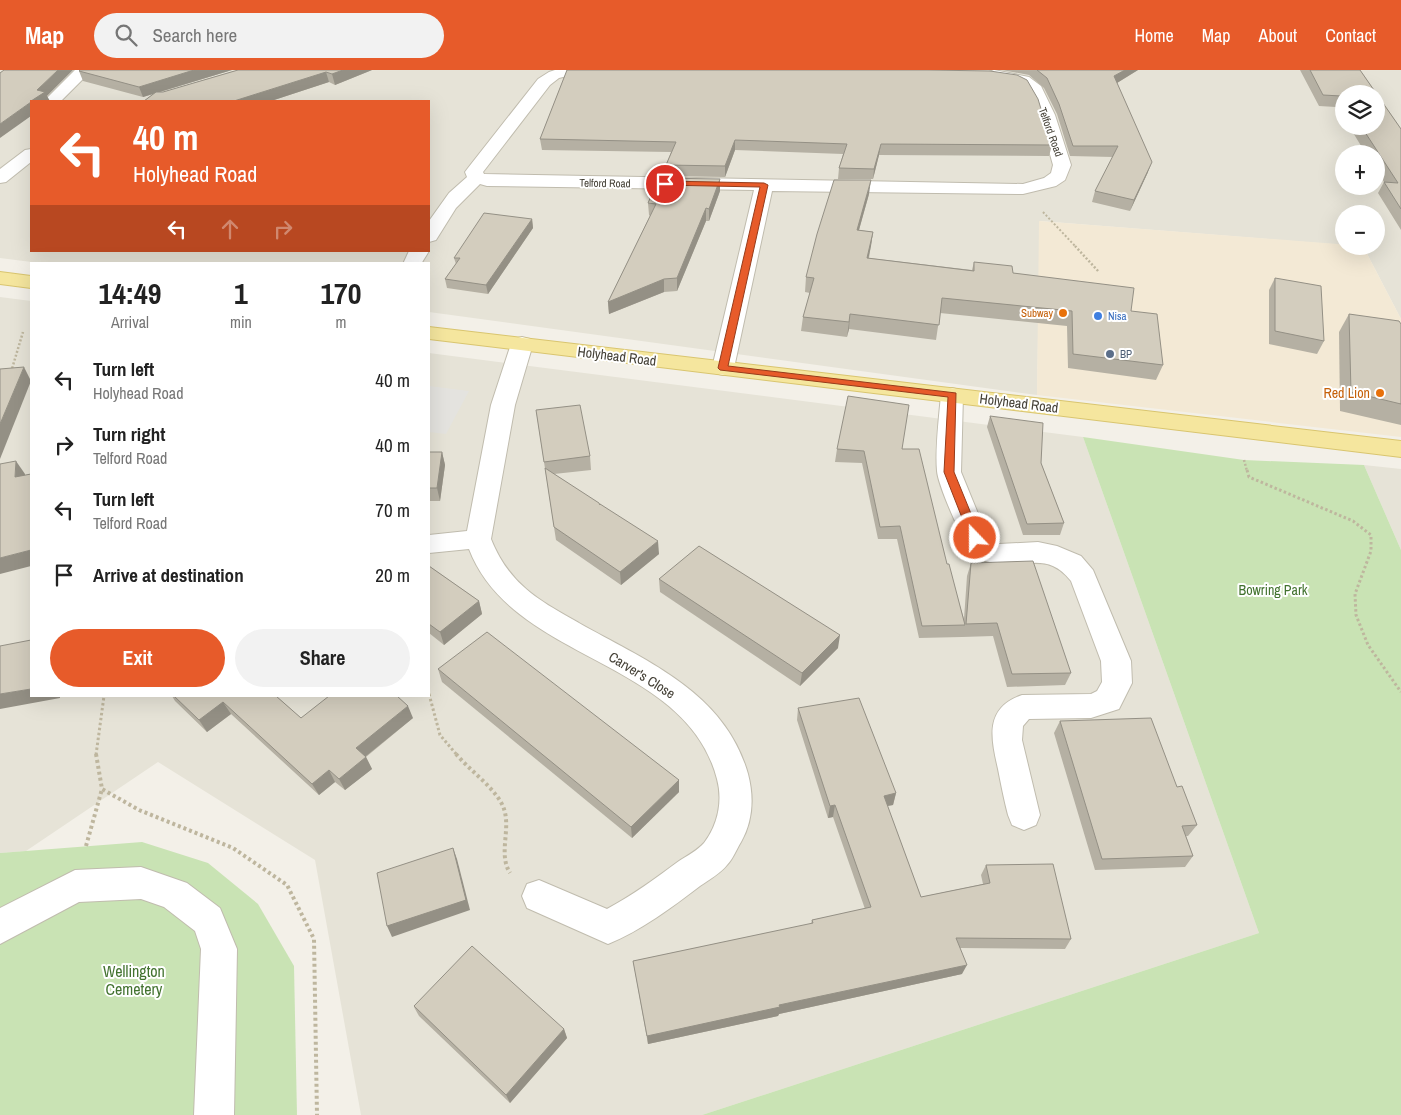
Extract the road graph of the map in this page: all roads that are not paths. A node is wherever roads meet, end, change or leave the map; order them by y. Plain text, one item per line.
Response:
1 (84, 70) edge
2 (574, 70) edge
3 (978, 74) edge
4 (1039, 74) edge
5 (1024, 80) junction
6 (53, 100) edge
7 (30, 155) edge
8 (0, 178) edge
9 (477, 178) junction
10 (764, 185) junction
11 (430, 234) edge
12 (0, 278) edge
13 (30, 282) edge
14 (430, 333) edge
15 (522, 344) junction
16 (723, 368) junction
17 (952, 395) junction
18 (1401, 449) edge
19 (478, 539) junction
20 (430, 544) edge
21 (1024, 815) dead end
22 (539, 896) road end
23 (0, 927) edge
24 (214, 1115) edge

1 - 6 street
2 - 9 street
3 - 5 street
4 - 5 street
5 - 10 street, Telford Road
7 - 8 street
9 - 10 street, Telford Road
9 - 11 street
10 - 16 street
12 - 13 main road
14 - 15 main road, Holyhead Road
15 - 16 main road, Holyhead Road
15 - 19 street
16 - 17 main road, Holyhead Road
17 - 18 main road, Holyhead Road
17 - 21 street
19 - 20 street
19 - 22 street, Carver's Close
23 - 24 street

